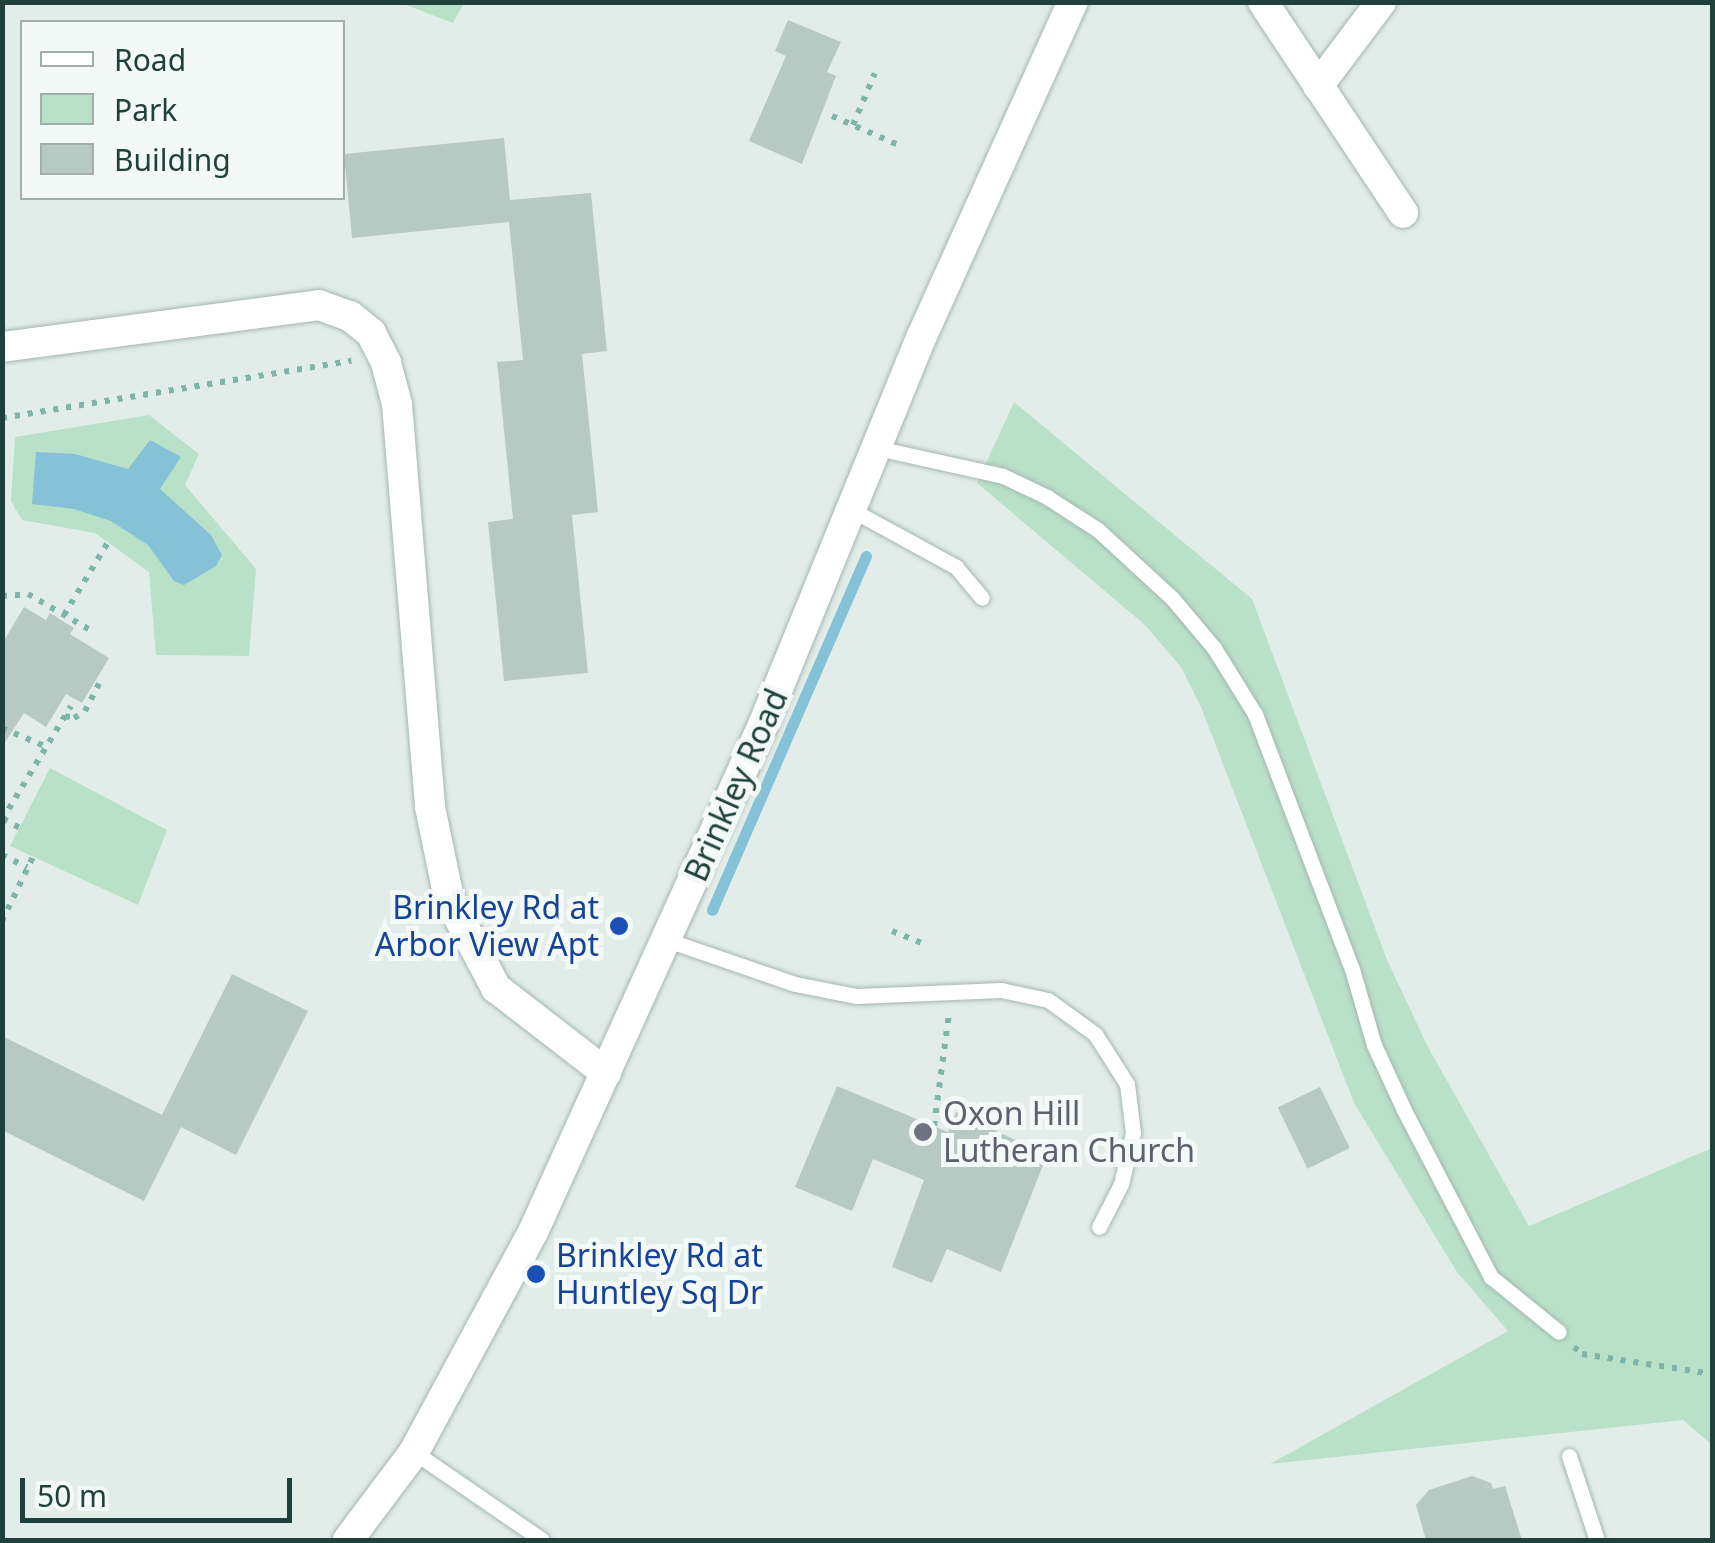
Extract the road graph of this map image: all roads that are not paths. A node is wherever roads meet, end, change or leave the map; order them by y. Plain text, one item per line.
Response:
1 (1074, 2) edge
2 (1263, 2) edge
3 (1381, 2) edge
4 (1318, 86) junction
5 (1402, 213) dead end
6 (2, 347) edge
7 (877, 448) junction
8 (852, 510) junction
9 (982, 598) dead end
10 (667, 940) junction
11 (606, 1073) junction
12 (1100, 1227) dead end
13 (1559, 1332) road end
14 (414, 1452) junction
15 (1569, 1456) dead end
16 (348, 1540) edge
17 (542, 1540) edge
18 (1596, 1540) edge

1 - 7 main road, Brinkley Road
2 - 4 main road
3 - 4 main road
4 - 5 main road
6 - 11 main road
7 - 8 main road, Brinkley Road
7 - 13 lane
8 - 9 lane
8 - 10 main road, Brinkley Road
10 - 11 main road, Brinkley Road
10 - 12 lane
11 - 14 main road, Brinkley Road
14 - 16 main road, Brinkley Road
14 - 17 lane
15 - 18 lane

